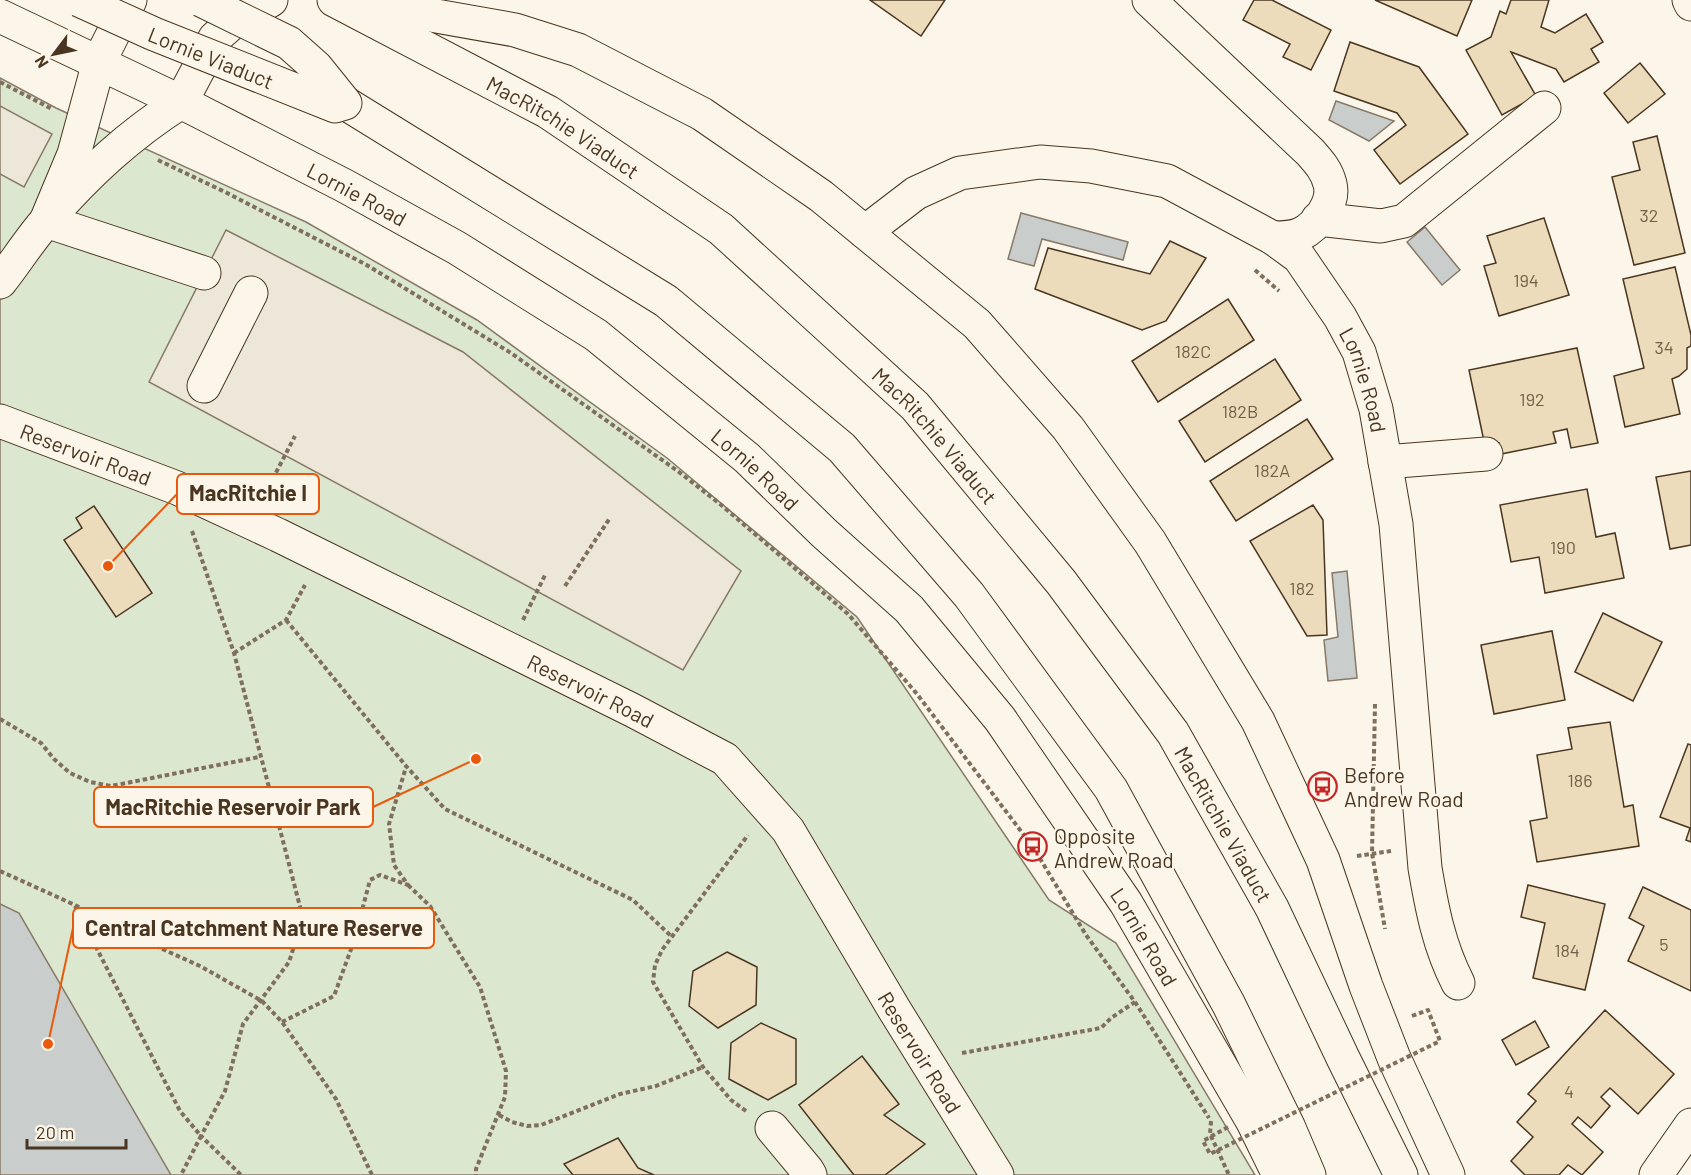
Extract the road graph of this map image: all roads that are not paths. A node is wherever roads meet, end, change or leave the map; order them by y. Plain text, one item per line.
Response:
1 (79, 0) edge
2 (130, 0) edge
3 (201, 0) edge
4 (271, 0) edge
5 (334, 0) edge
6 (346, 0) edge
7 (1149, 0) edge
8 (0, 16) edge
9 (99, 62) junction
10 (181, 102) junction
11 (345, 103) junction
12 (1544, 108) dead end
13 (1318, 219) junction
14 (46, 221) junction
15 (865, 232) junction
16 (1273, 238) junction
17 (0, 257) edge
18 (204, 273) dead end
19 (0, 283) edge
20 (251, 293) dead end
21 (204, 386) dead end
22 (0, 422) edge
23 (1486, 454) dead end
24 (1385, 462) junction
25 (1458, 983) dead end
26 (1691, 1125) edge
27 (772, 1128) road end
28 (810, 1175) edge
29 (996, 1175) edge
30 (1279, 1175) edge
31 (1309, 1175) edge
32 (1401, 1175) edge
33 (1448, 1175) edge
34 (1656, 1175) edge

1 - 11 main road, Lornie Viaduct, bridge
2 - 9 main road
3 - 11 main road, bridge
4 - 10 main road
5 - 32 main road, MacRitchie Viaduct
6 - 15 main road
7 - 13 main road
8 - 9 main road, Lornie Road
9 - 10 main road, Lornie Road
9 - 14 main road
10 - 14 main road
10 - 30 main road, Lornie Road
11 - 31 main road
12 - 13 main road
13 - 16 main road
14 - 18 main road
14 - 19 main road
15 - 16 main road, Lornie Road
15 - 33 main road
16 - 24 main road, Lornie Road
17 - 19 main road
20 - 21 main road
22 - 29 main road, Reservoir Road
23 - 24 main road
24 - 25 main road, Lornie Road
26 - 34 main road
27 - 28 main road

